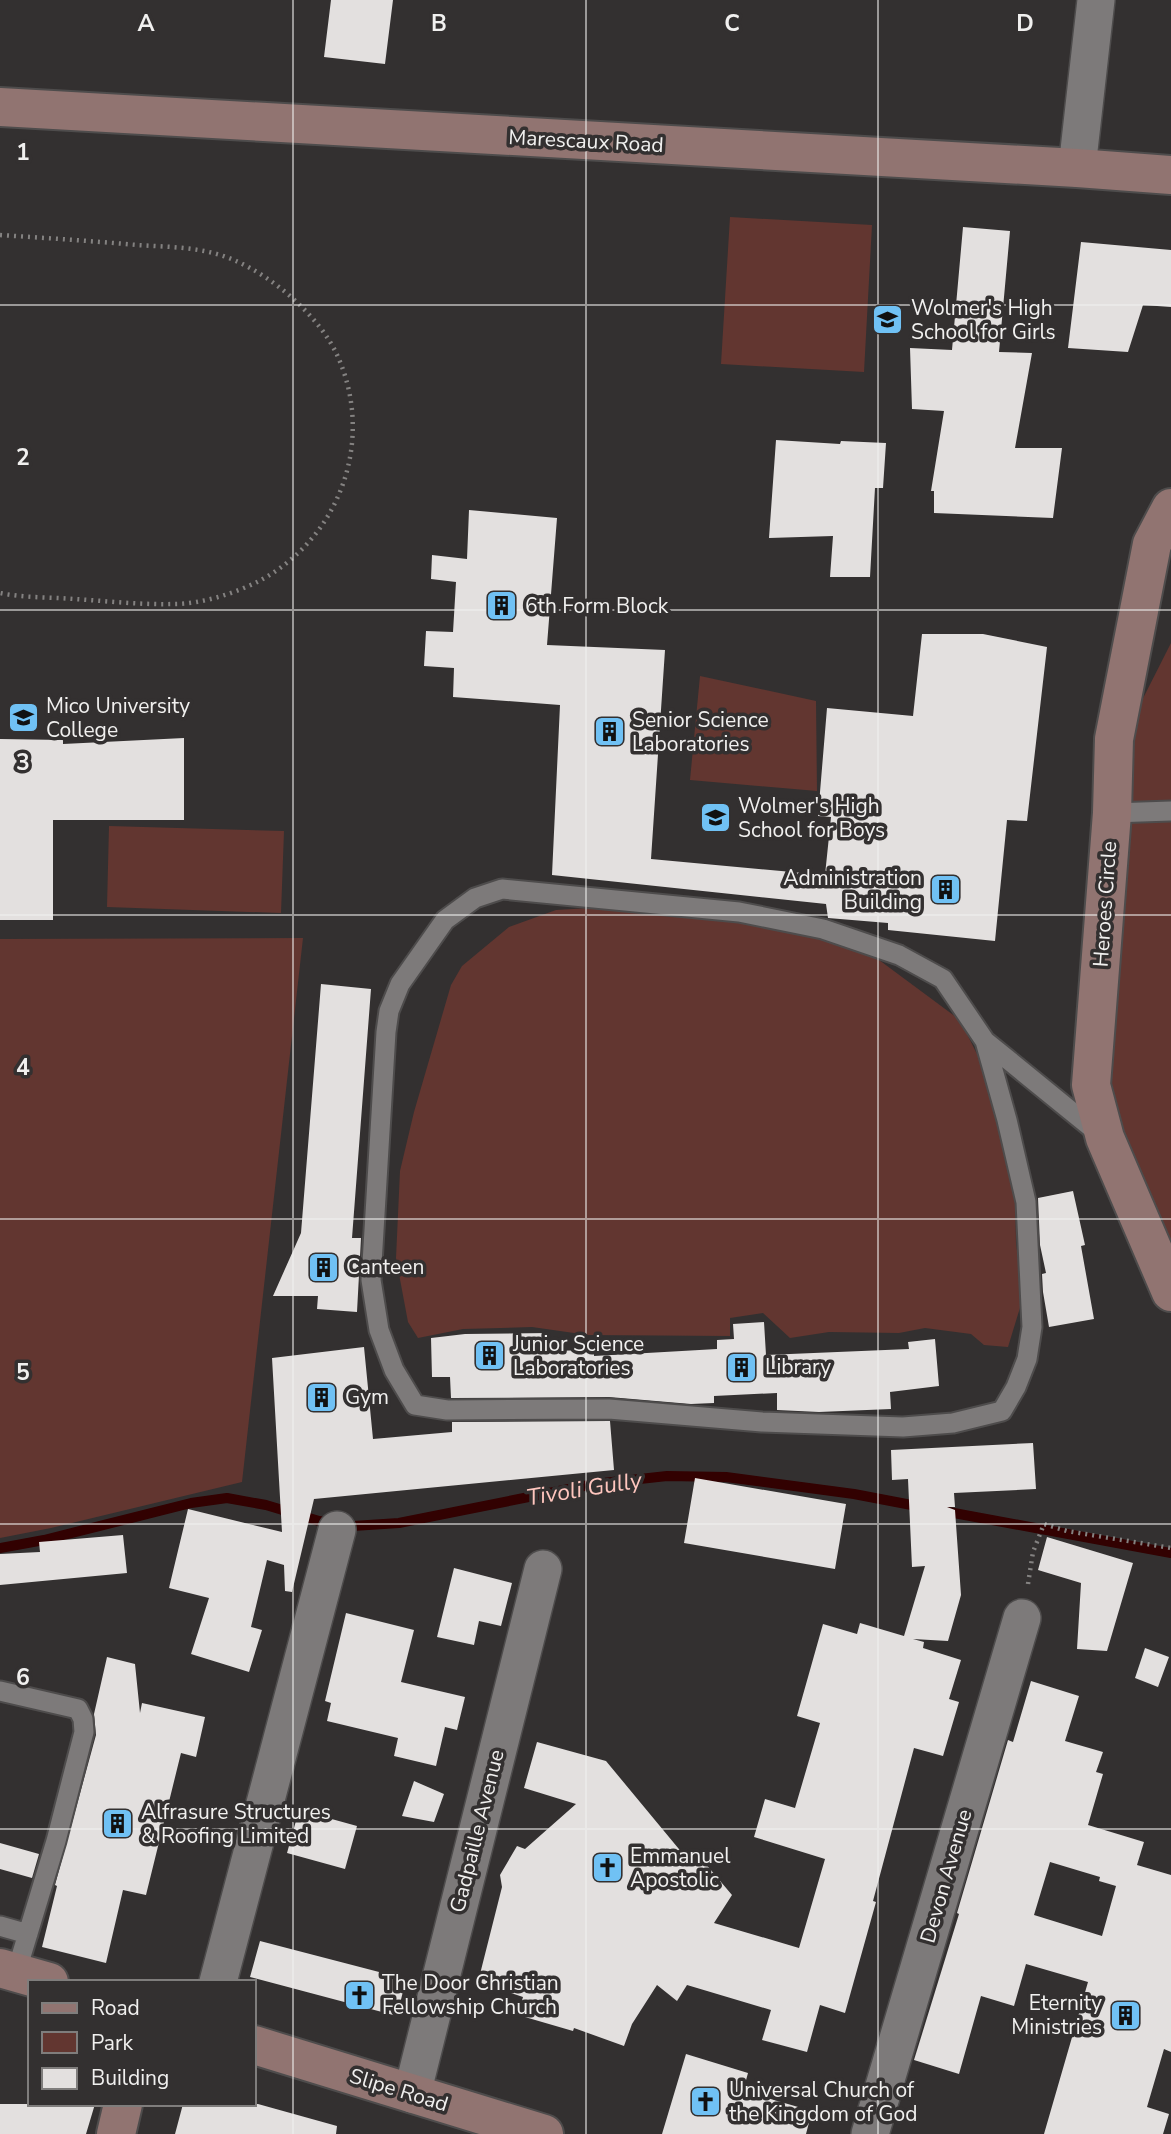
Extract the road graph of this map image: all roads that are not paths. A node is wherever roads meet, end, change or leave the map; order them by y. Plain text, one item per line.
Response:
1 (1096, 0) edge
2 (0, 107) edge
3 (1077, 168) junction
4 (1171, 175) edge
5 (1171, 508) edge
6 (1171, 811) edge
7 (1112, 813) junction
8 (985, 1041) junction
9 (1105, 1138) junction
10 (1171, 1292) edge
11 (337, 1530) dead end
12 (542, 1569) dead end
13 (1022, 1618) road end
14 (0, 1691) edge
15 (0, 1926) edge
16 (28, 1934) junction
17 (22, 1974) edge
18 (219, 1980) edge
19 (256, 2046) edge
20 (412, 2094) junction
21 (123, 2106) edge
22 (117, 2134) edge
23 (544, 2134) edge
24 (870, 2134) edge

1 - 3 street
2 - 3 main road, Marescaux Road
3 - 4 main road, Marescaux Road
5 - 7 main road, Heroes Circle
6 - 7 lane
7 - 9 main road, Heroes Circle
8 - 8 lane
8 - 9 lane
9 - 10 main road, Heroes Circle
11 - 18 street
12 - 20 street, Gadpaille Avenue
13 - 24 street, Devon Avenue
14 - 16 lane
15 - 16 lane
16 - 17 lane
19 - 20 main road, Slipe Road
20 - 23 main road, Slipe Road
21 - 22 main road

